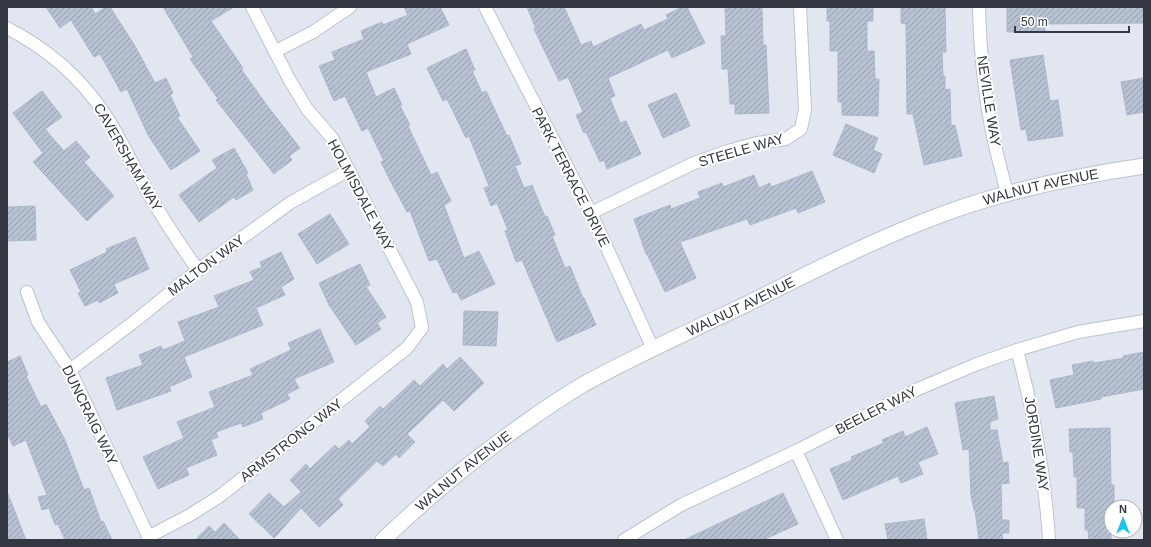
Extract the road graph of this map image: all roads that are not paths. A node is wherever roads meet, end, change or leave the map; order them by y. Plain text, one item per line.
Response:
1 (252, 7) edge
2 (350, 7) edge
3 (485, 7) edge
4 (800, 7) edge
5 (979, 7) edge
6 (7, 28) edge
7 (276, 51) junction
8 (1144, 166) edge
9 (349, 170) junction
10 (1007, 193) junction
11 (591, 213) junction
12 (198, 270) junction
13 (27, 292) dead end
14 (1144, 321) edge
15 (422, 328) joint
16 (653, 349) junction
17 (1017, 350) junction
18 (70, 370) junction
19 (796, 451) junction
20 (149, 538) edge
21 (383, 540) edge
22 (624, 540) edge
23 (837, 540) edge
24 (1049, 540) edge

1 - 7 street, HOLMISDALE WAY
2 - 7 street
3 - 11 street, PARK TERRACE DRIVE
4 - 11 street, STEELE WAY
5 - 10 street, NEVILLE WAY
6 - 12 street, CAVERSHAM WAY
7 - 9 street, HOLMISDALE WAY
8 - 10 street, WALNUT AVENUE
9 - 12 street, MALTON WAY
9 - 15 street, HOLMISDALE WAY
10 - 16 street, WALNUT AVENUE
11 - 16 street, PARK TERRACE DRIVE
12 - 18 street, MALTON WAY
13 - 18 street, DUNCRAIG WAY
14 - 17 street, BEELER WAY
15 - 20 street, ARMSTRONG WAY
16 - 21 street, WALNUT AVENUE
17 - 19 street, BEELER WAY
17 - 24 street, JORDINE WAY
18 - 20 street, DUNCRAIG WAY
19 - 22 street, BEELER WAY
19 - 23 street

